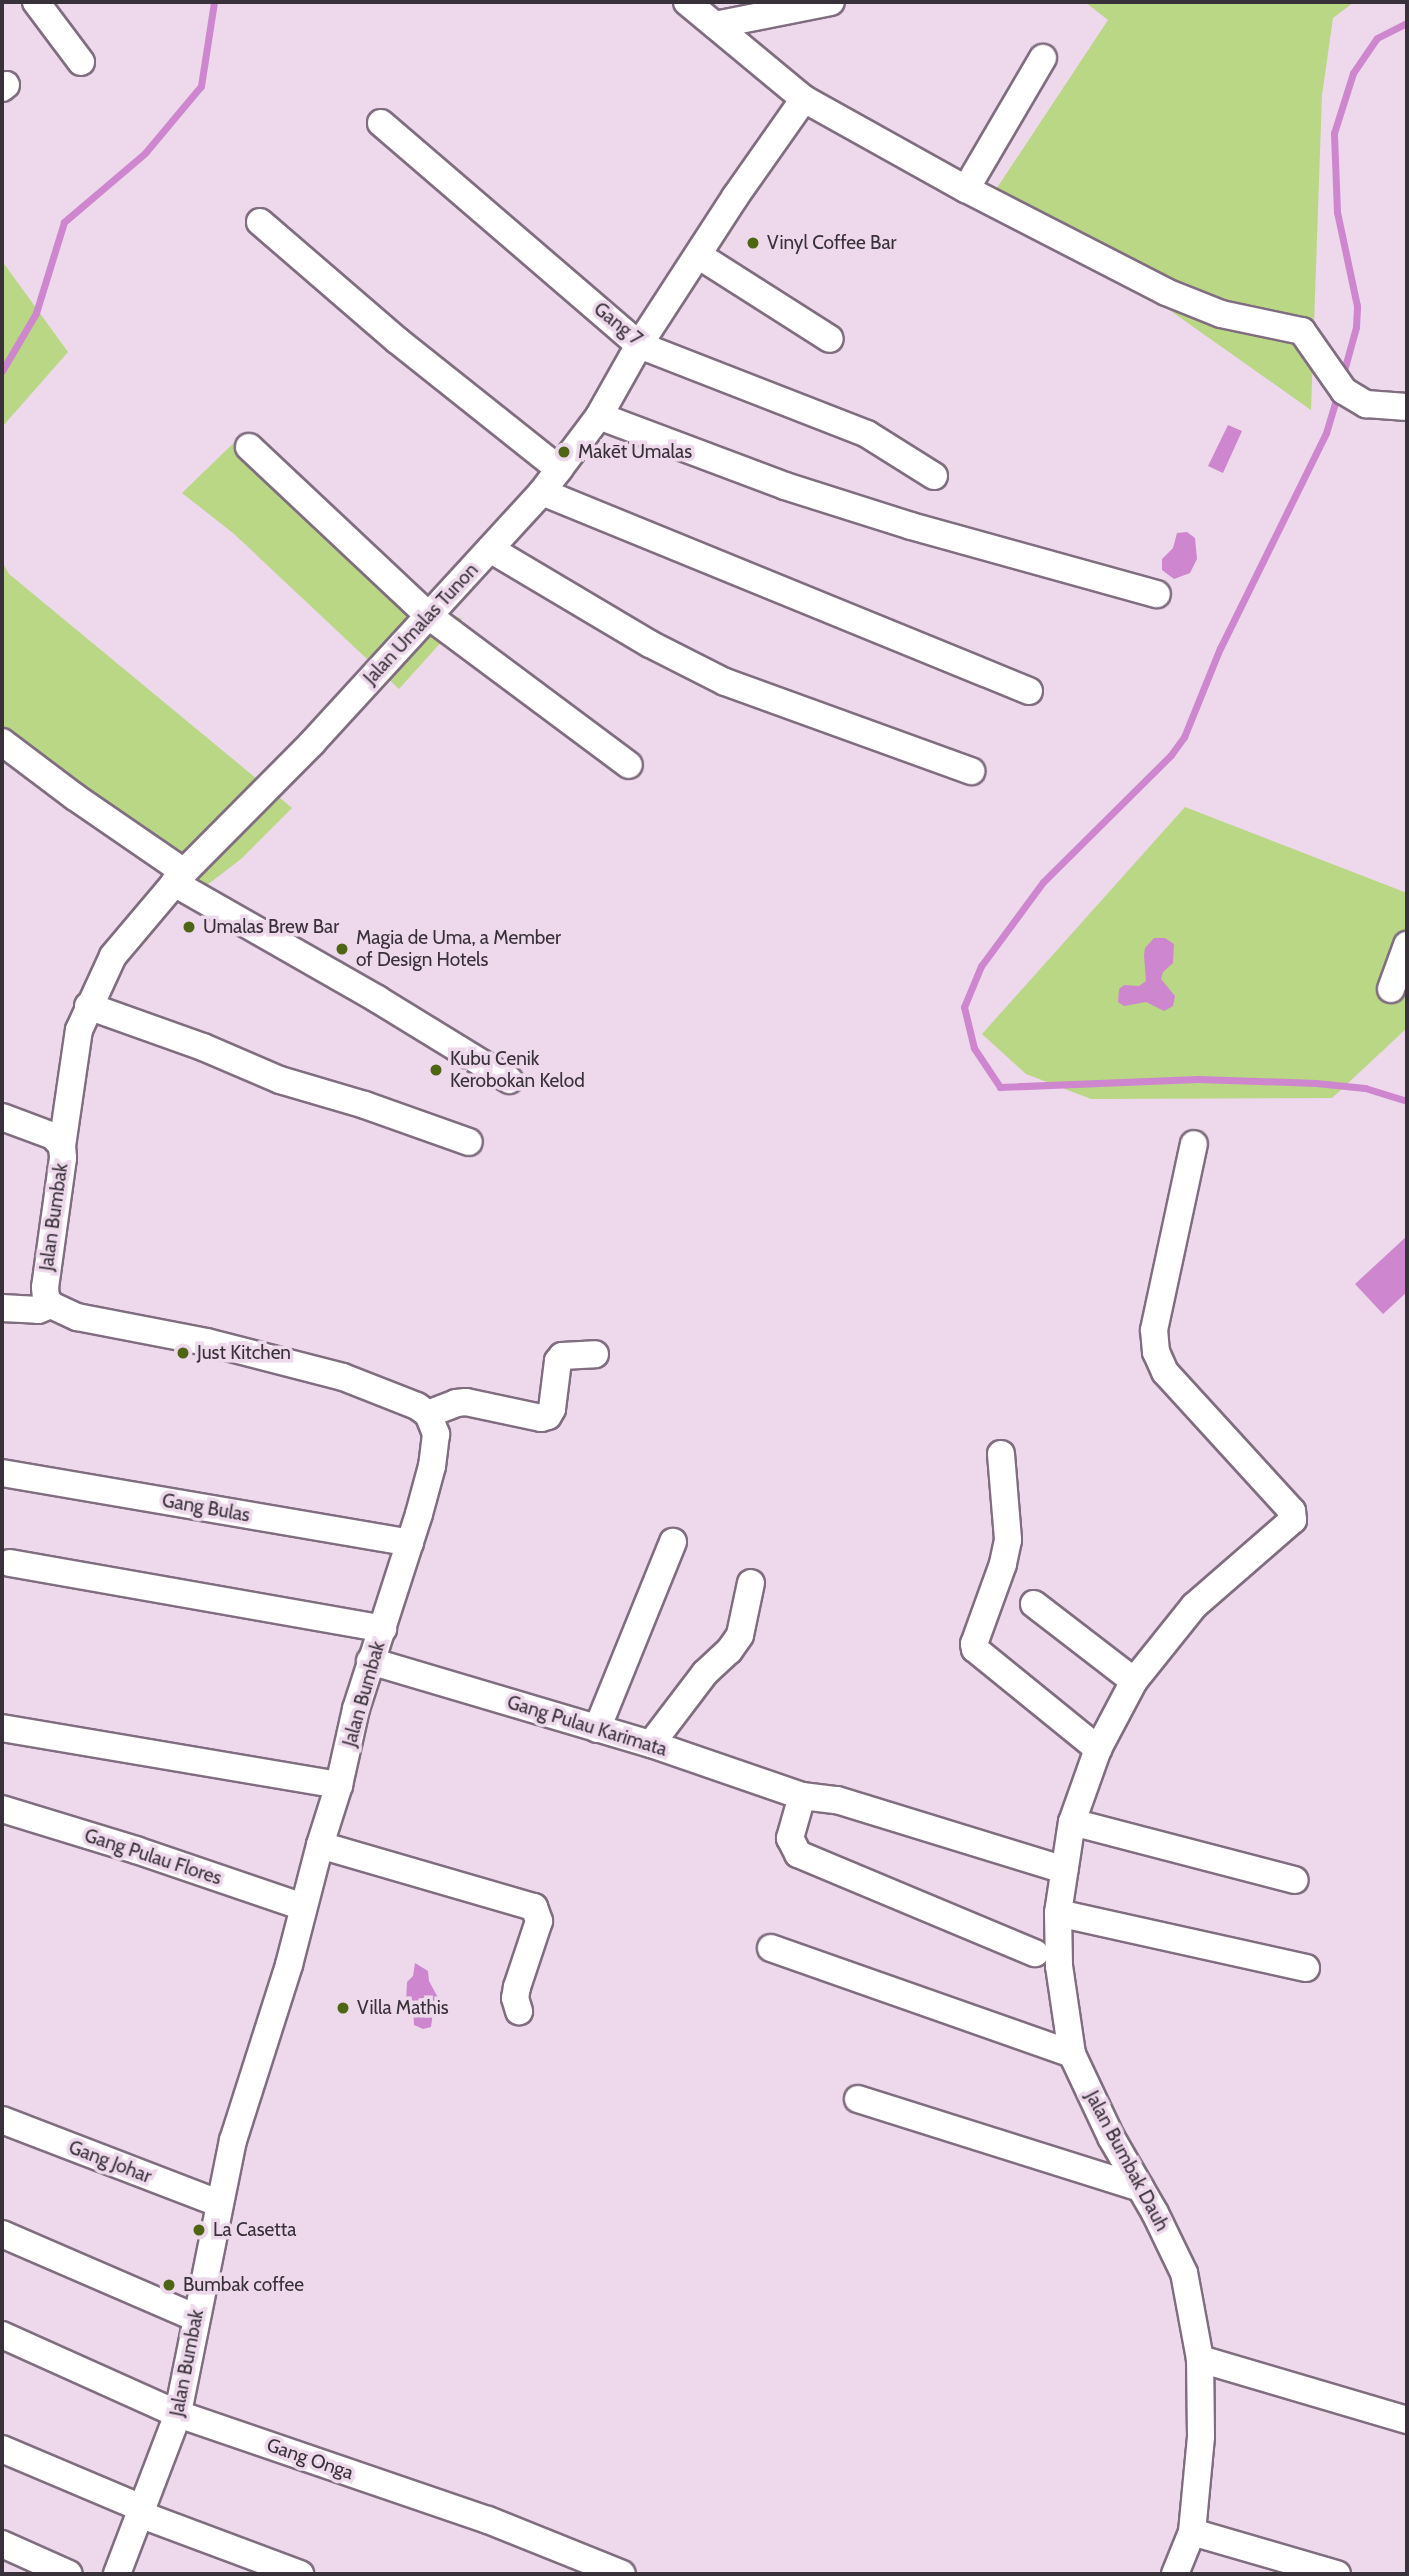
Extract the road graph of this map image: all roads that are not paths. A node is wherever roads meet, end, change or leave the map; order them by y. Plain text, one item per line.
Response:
1 (36, 2) edge
2 (687, 2) edge
3 (831, 2) edge
4 (715, 25) junction
5 (1043, 58) dead end
6 (81, 62) dead end
7 (804, 99) junction
8 (381, 123) dead end
9 (966, 189) junction
10 (260, 222) dead end
11 (698, 255) junction
12 (830, 339) dead end
13 (639, 345) junction
14 (1407, 407) edge
15 (598, 416) junction
16 (248, 447) dead end
17 (559, 469) junction
18 (934, 476) dead end
19 (542, 492) junction
20 (490, 549) junction
21 (1157, 594) dead end
22 (429, 616) junction
23 (1029, 691) dead end
24 (2, 742) edge
25 (629, 765) dead end
26 (971, 771) dead end
27 (179, 878) junction
28 (1407, 945) edge
29 (1391, 989) dead end
30 (88, 1006) junction
31 (509, 1080) dead end
32 (2, 1118) edge
33 (469, 1142) dead end
34 (1194, 1144) dead end
35 (62, 1146) junction
36 (51, 1305) junction
37 (2, 1308) edge
38 (595, 1354) dead end
39 (428, 1414) junction
40 (1001, 1454) dead end
41 (2, 1473) edge
42 (410, 1542) junction
43 (673, 1542) dead end
44 (10, 1563) dead end
45 (751, 1583) dead end
46 (1034, 1604) dead end
47 (383, 1629) junction
48 (370, 1661) junction
49 (1134, 1681) junction
50 (2, 1728) edge
51 (597, 1729) junction
52 (651, 1744) junction
53 (1098, 1749) junction
54 (339, 1785) junction
55 (802, 1796) junction
56 (2, 1809) edge
57 (1072, 1822) junction
58 (320, 1845) junction
59 (1064, 1870) junction
60 (1295, 1880) dead end
61 (303, 1907) junction
62 (1058, 1913) junction
63 (771, 1948) dead end
64 (1035, 1954) dead end
65 (1306, 1968) dead end
66 (519, 2011) dead end
67 (1072, 2054) junction
68 (858, 2099) dead end
69 (2, 2120) edge
70 (1140, 2188) junction
71 (218, 2203) junction
72 (2, 2234) edge
73 (197, 2318) junction
74 (2, 2335) edge
75 (1200, 2359) junction
76 (178, 2414) junction
77 (1407, 2420) edge
78 (2, 2449) edge
79 (143, 2512) junction
80 (1192, 2532) junction
81 (2, 2544) edge
82 (69, 2574) edge
83 (117, 2574) edge
84 (300, 2574) edge
85 (622, 2574) edge
86 (1175, 2574) edge
87 (1337, 2574) edge

1 - 6 street
2 - 4 street
3 - 4 street
4 - 7 street
5 - 9 street
7 - 9 street
7 - 11 street, Jalan Umalas Tunon
8 - 13 street, Gang 7
9 - 14 street
10 - 17 street
11 - 12 street
11 - 13 street, Jalan Umalas Tunon
13 - 15 street, Jalan Umalas Tunon
13 - 18 street, Gang 7
15 - 17 street, Jalan Umalas Tunon
15 - 21 street
16 - 22 street
17 - 19 street, Jalan Umalas Tunon
19 - 20 street, Jalan Umalas Tunon
19 - 23 street
20 - 22 street, Jalan Umalas Tunon
20 - 26 street
22 - 25 street
22 - 27 street, Jalan Umalas Tunon
24 - 27 street
27 - 30 street, Jalan Umalas Tunon
27 - 31 street
28 - 29 street
30 - 33 street
30 - 35 street, Jalan Umalas Tunon
32 - 35 street, Jalan Bumbak
34 - 49 street, Jalan Bumbak Dauh
35 - 36 street, Jalan Bumbak
36 - 37 street
36 - 39 street
38 - 39 street
39 - 42 street, Jalan Bumbak
40 - 53 street
41 - 42 street, Gang Bulas
42 - 47 street, Jalan Bumbak
43 - 51 street
44 - 47 street
45 - 52 street
46 - 49 street
47 - 48 street, Jalan Bumbak
48 - 51 street, Gang Pulau Karimata
48 - 54 street, Jalan Bumbak
49 - 53 street, Jalan Bumbak Dauh
50 - 54 street
51 - 52 street, Gang Pulau Karimata
52 - 55 street, Gang Pulau Karimata
53 - 57 street, Jalan Bumbak Dauh
54 - 58 street, Jalan Bumbak
55 - 59 street, Gang Pulau Karimata
55 - 64 street
56 - 61 street, Gang Pulau Flores
57 - 59 street, Jalan Bumbak Dauh
57 - 60 street
58 - 61 street, Jalan Bumbak
58 - 66 street
59 - 62 street, Jalan Bumbak Dauh
61 - 71 street, Jalan Bumbak
62 - 65 street
62 - 67 street, Jalan Bumbak Dauh
63 - 67 street
67 - 70 street, Jalan Bumbak Dauh
68 - 70 street
69 - 71 street, Gang Johar
70 - 75 street, Jalan Bumbak Dauh
71 - 73 street, Jalan Bumbak
72 - 73 street
73 - 76 street, Jalan Bumbak
74 - 76 street, Gang Onga
75 - 77 street
75 - 80 street, Jalan Bumbak Dauh
76 - 79 street, Jalan Bumbak
76 - 85 street, Gang Onga
78 - 79 street
79 - 83 street, Jalan Bumbak
79 - 84 street
80 - 86 street, Jalan Bumbak Dauh
80 - 87 street
81 - 82 street

